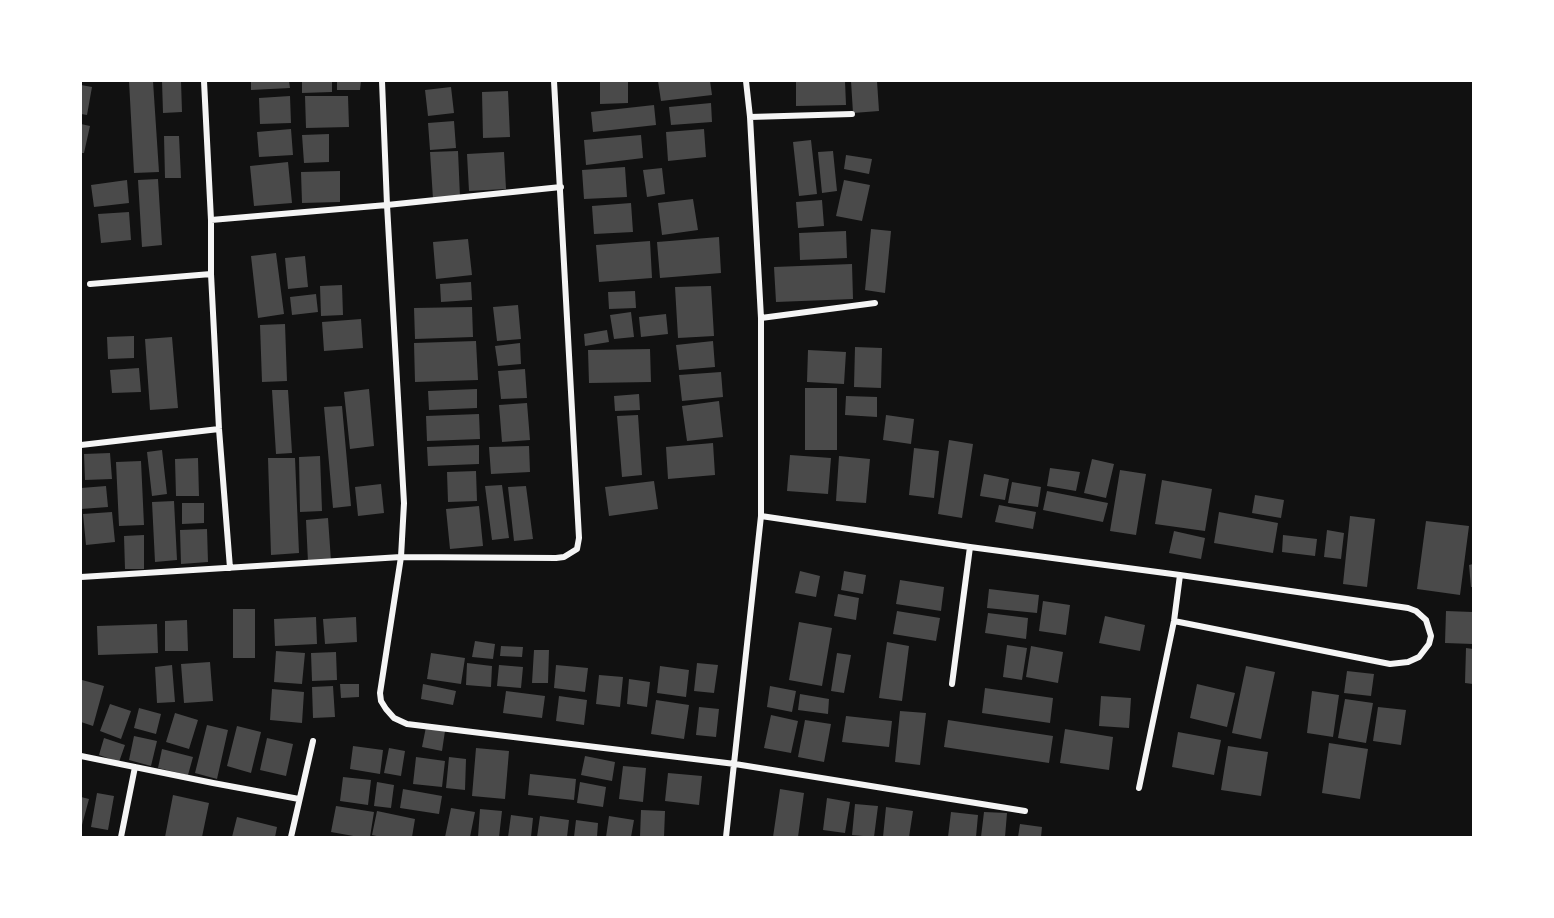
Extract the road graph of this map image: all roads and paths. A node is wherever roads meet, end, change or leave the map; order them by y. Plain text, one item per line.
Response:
1 (204, 81) edge
2 (382, 81) edge
3 (554, 81) edge
4 (746, 81) edge
5 (852, 114) dead end
6 (750, 117) junction
7 (561, 187) junction
8 (387, 205) junction
9 (210, 220) junction
10 (211, 274) junction
11 (90, 284) dead end
12 (875, 303) dead end
13 (761, 318) junction
14 (219, 429) junction
15 (81, 445) edge
16 (760, 516) junction
17 (970, 547) junction
18 (401, 557) junction
19 (230, 568) junction
20 (1180, 575) junction
21 (81, 577) edge
22 (1174, 621) junction
23 (952, 684) dead end
24 (313, 741) dead end
25 (81, 756) edge
26 (735, 765) junction
27 (135, 767) junction
28 (1139, 788) dead end
29 (299, 799) junction
30 (1025, 811) dead end
31 (122, 837) edge
32 (291, 837) edge
33 (726, 837) edge

1 - 9 street
2 - 8 street
3 - 7 street
4 - 6 street
5 - 6 street
6 - 13 street
7 - 8 street
7 - 18 street
8 - 9 street
8 - 18 street
9 - 10 street
10 - 11 street
10 - 14 street
12 - 13 street
13 - 16 street
14 - 15 street
14 - 19 street
16 - 17 street
16 - 26 street
17 - 20 street
17 - 23 street
18 - 19 street
18 - 26 street
19 - 21 street
20 - 22 street
20 - 22 street
22 - 28 street
24 - 29 street
25 - 27 street
26 - 30 street
26 - 33 street
27 - 29 street
27 - 31 street
29 - 32 street

